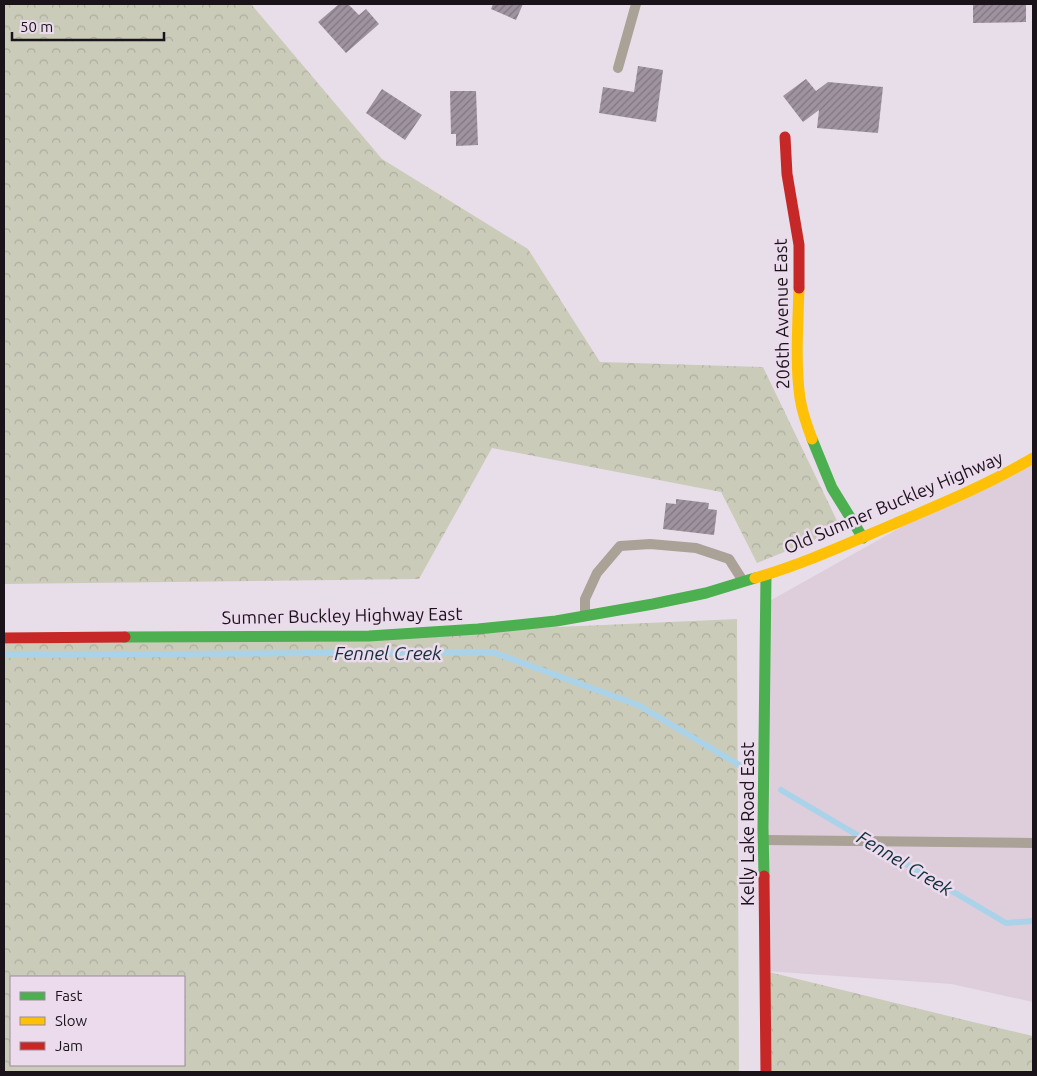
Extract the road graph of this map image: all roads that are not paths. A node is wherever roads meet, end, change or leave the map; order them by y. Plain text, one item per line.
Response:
1 (636, 4) edge
2 (618, 68) dead end
3 (785, 136) dead end
4 (1033, 458) edge
5 (863, 538) junction
6 (766, 575) junction
7 (744, 582) junction
8 (585, 616) junction
9 (4, 638) edge
10 (763, 840) junction
11 (1033, 843) edge
12 (766, 1072) edge

1 - 2 lane
3 - 5 street, 206th Avenue East
4 - 5 street, Old Sumner Buckley Highway
5 - 6 street, Old Sumner Buckley Highway
6 - 7 street, Sumner Buckley Highway East
6 - 10 street, Kelly Lake Road East
7 - 8 street, Sumner Buckley Highway East
7 - 8 lane
8 - 9 street, Sumner Buckley Highway East
10 - 11 lane
10 - 12 street, Kelly Lake Road East

